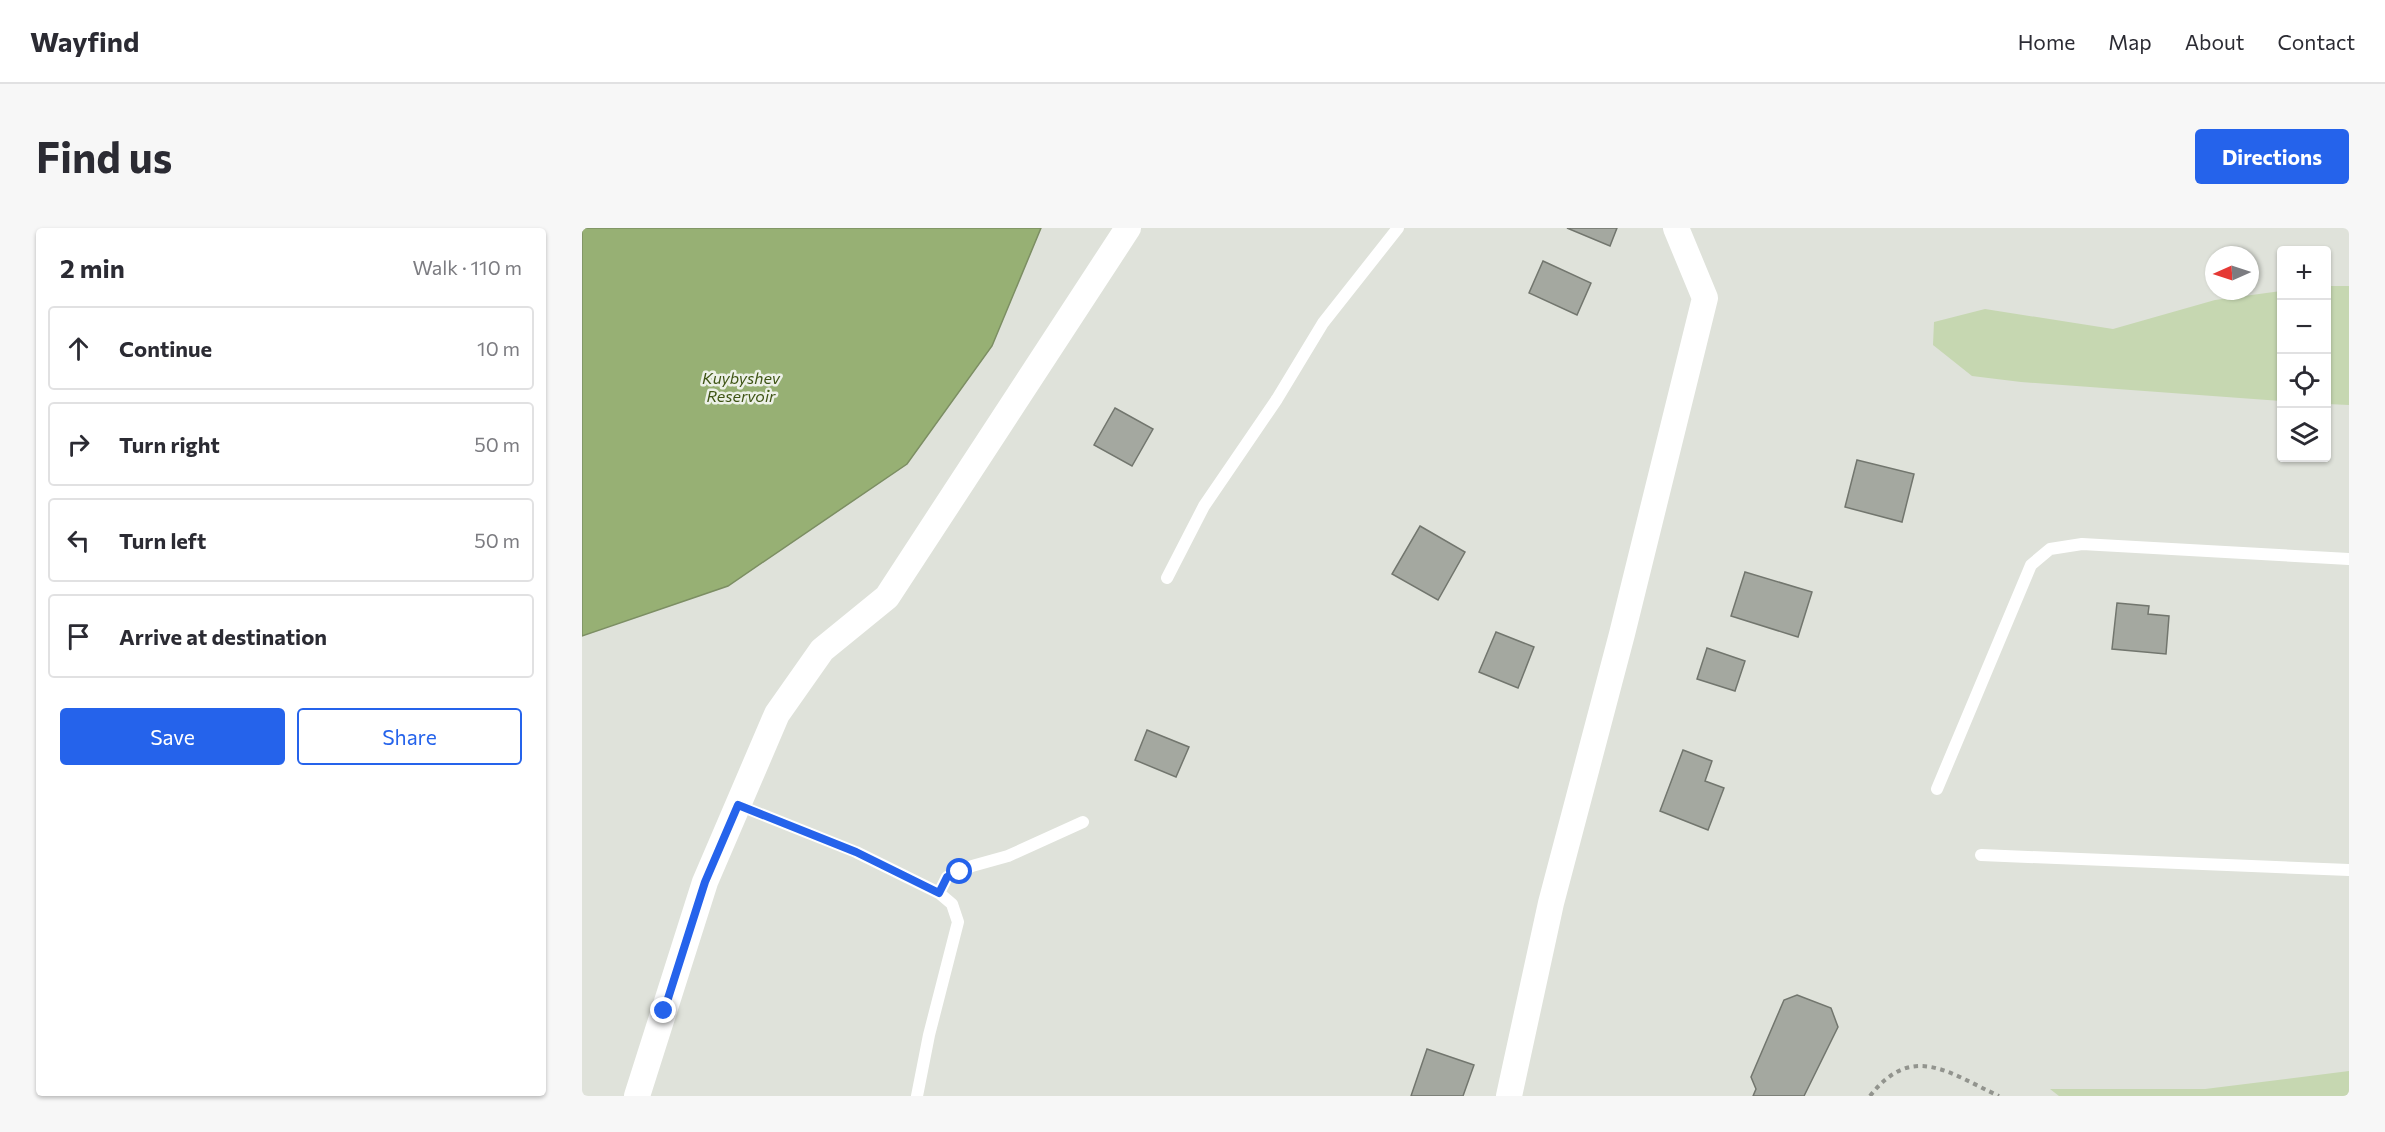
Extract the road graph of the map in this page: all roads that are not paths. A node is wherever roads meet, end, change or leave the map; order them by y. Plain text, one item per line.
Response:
1 (1128, 228) edge
2 (1398, 228) edge
3 (1676, 228) edge
4 (2349, 559) edge
5 (1167, 578) dead end
6 (1937, 789) dead end
7 (738, 805) junction
8 (1083, 822) dead end
9 (1981, 855) dead end
10 (2349, 870) edge
11 (939, 893) junction
12 (638, 1096) edge
13 (918, 1096) edge
14 (1509, 1096) edge

1 - 7 street
2 - 5 lane
3 - 14 street
4 - 6 lane
7 - 11 lane
7 - 12 street
8 - 11 lane
9 - 10 lane
11 - 13 lane

